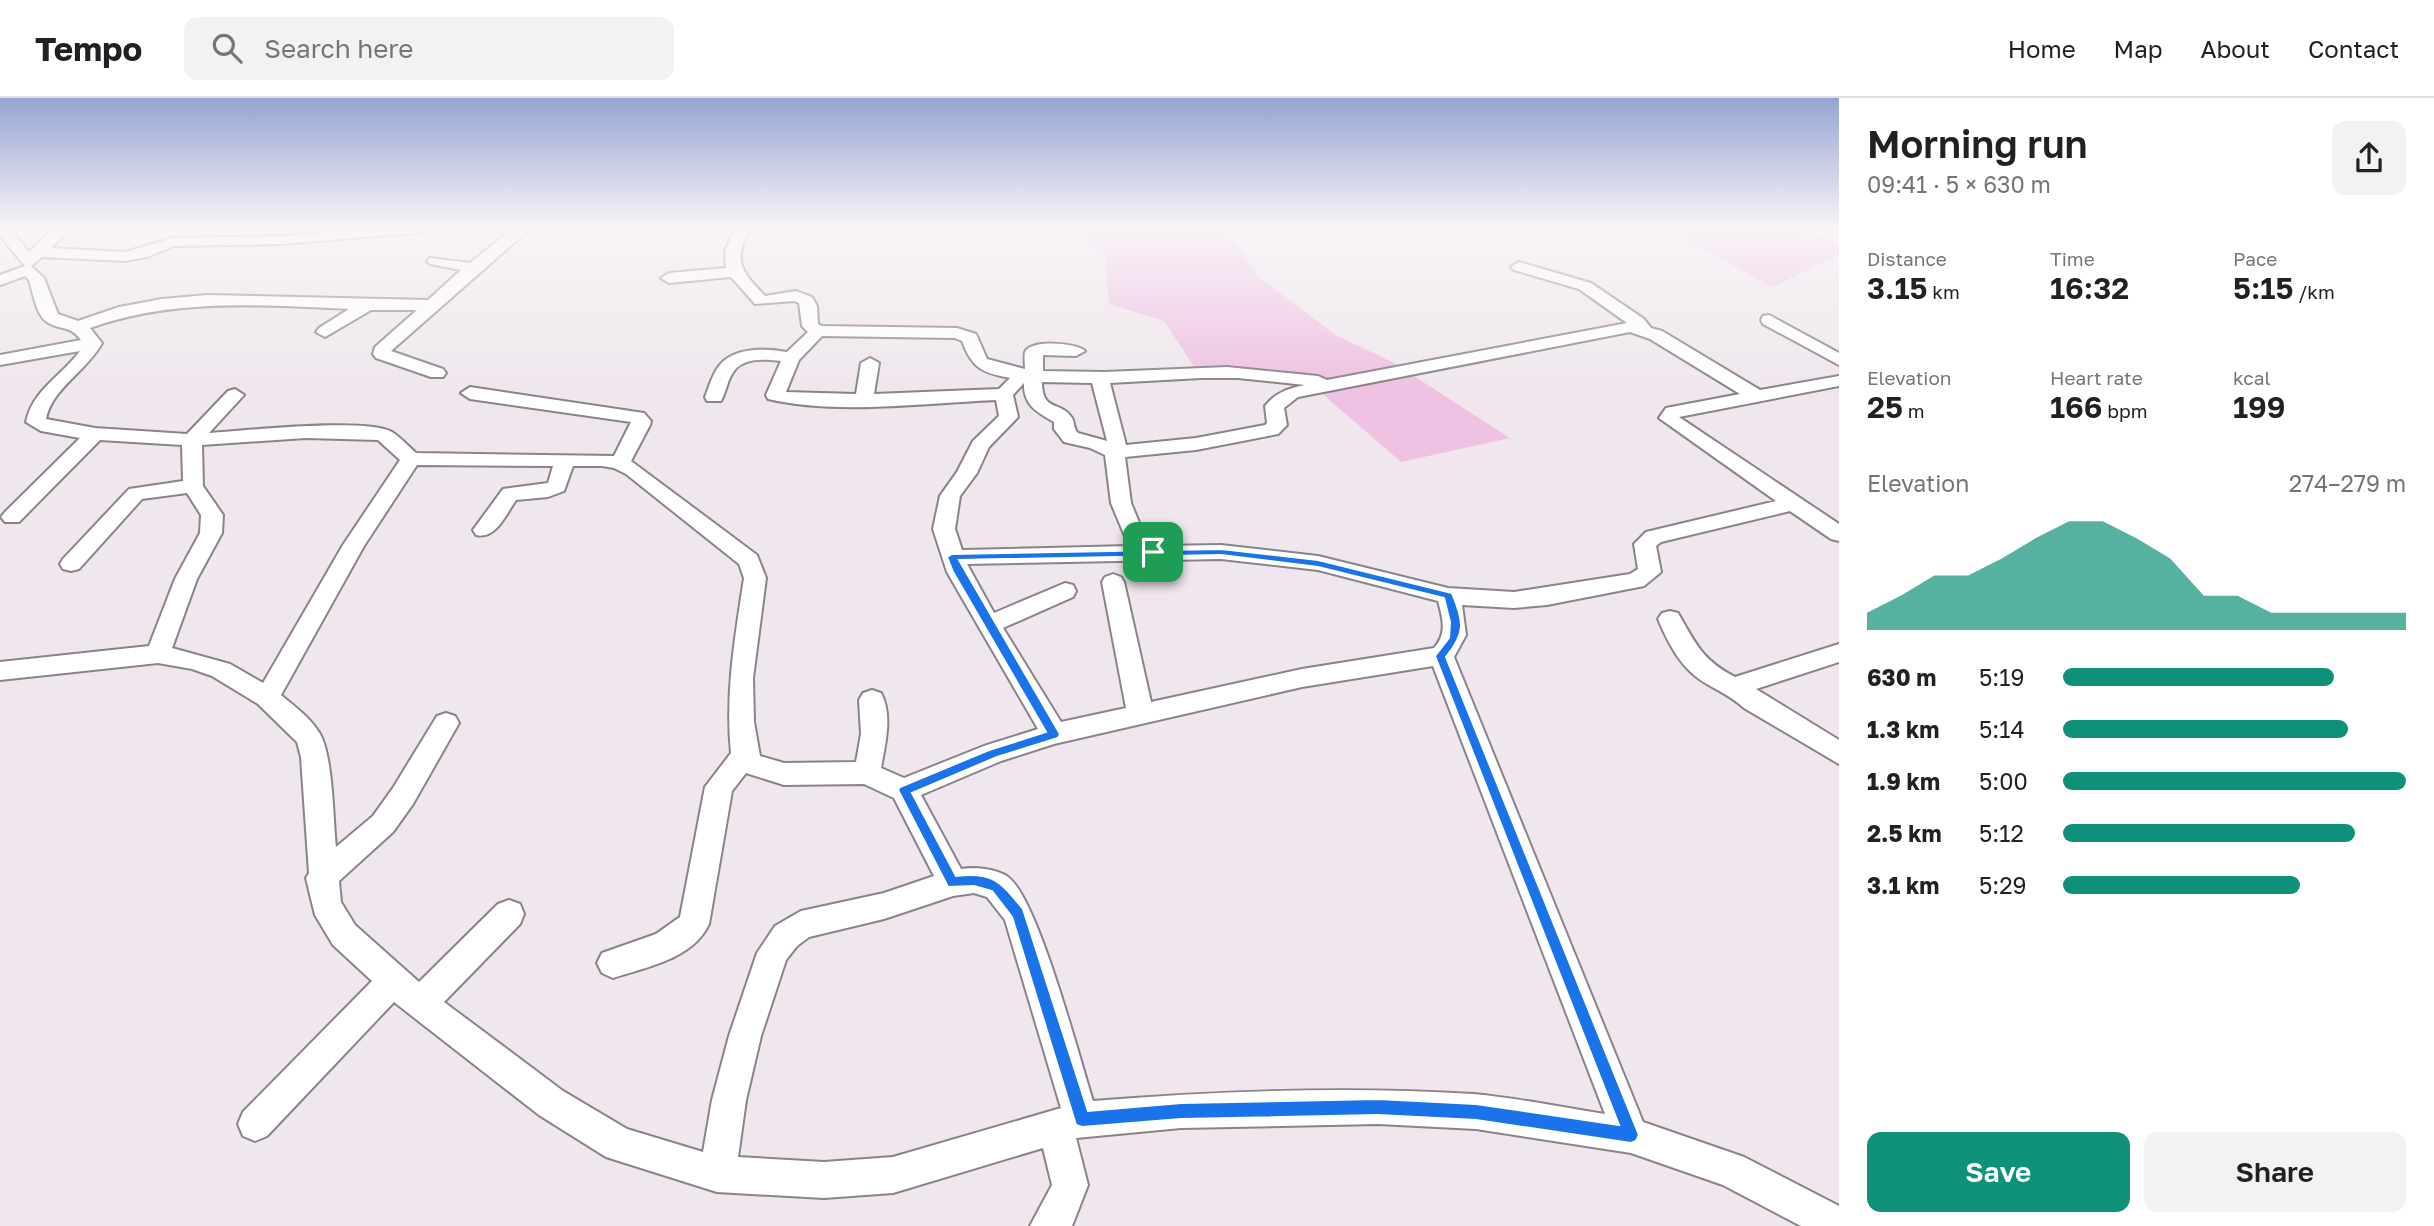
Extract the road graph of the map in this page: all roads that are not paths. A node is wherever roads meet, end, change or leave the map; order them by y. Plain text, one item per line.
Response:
1 (37, 280) edge
2 (460, 280) edge
3 (741, 280) edge
4 (1563, 280) edge
5 (368, 304) junction
6 (433, 305) junction
7 (1769, 320) dead end
8 (79, 326) junction
9 (1643, 329) junction
10 (818, 331) junction
11 (325, 332) dead end
12 (93, 343) junction
13 (1076, 351) dead end
14 (791, 358) junction
15 (0, 360) edge
16 (1839, 360) edge
17 (870, 363) dead end
18 (437, 373) dead end
19 (1028, 376) junction
20 (1099, 376) junction
21 (1839, 381) edge
22 (1332, 383) junction
23 (470, 393) dead end
24 (1004, 394) junction
25 (235, 395) dead end
26 (1757, 396) junction
27 (714, 397) dead end
28 (864, 400) junction
29 (95, 434) junction
30 (192, 440) junction
31 (1115, 452) junction
32 (411, 459) junction
33 (564, 461) junction
34 (620, 463) junction
35 (193, 486) junction
36 (1795, 503) junction
37 (12, 517) dead end
38 (484, 530) dead end
39 (1839, 534) edge
40 (1153, 552) junction
41 (952, 557) junction
42 (71, 564) dead end
43 (1112, 582) dead end
44 (1065, 591) dead end
45 (1448, 596) junction
46 (1670, 619) dead end
47 (989, 625) junction
48 (1839, 653) edge
49 (158, 654) junction
50 (1441, 656) junction
51 (9, 670) edge
52 (0, 689) edge
53 (1740, 689) junction
54 (267, 697) junction
55 (872, 700) dead end
56 (1140, 713) junction
57 (446, 723) dead end
58 (1054, 734) junction
59 (1839, 753) edge
60 (745, 755) junction
61 (867, 773) junction
62 (904, 790) junction
63 (321, 878) junction
64 (953, 883) junction
65 (509, 914) dead end
66 (613, 962) dead end
67 (392, 982) junction
68 (420, 1004) junction
69 (1069, 1123) junction
70 (255, 1124) dead end
71 (1631, 1135) junction
72 (717, 1174) junction
73 (1049, 1226) edge
74 (1839, 1226) edge

1 - 8 street
2 - 6 street
3 - 10 street
4 - 9 street
5 - 6 street
5 - 8 street
5 - 11 street
6 - 18 street
7 - 16 street
8 - 12 street
9 - 22 street
9 - 26 street
10 - 14 street
10 - 19 street
12 - 15 street
12 - 29 street
13 - 19 street
14 - 27 street
14 - 28 street
17 - 28 street
19 - 20 street
19 - 24 street
19 - 31 street
20 - 22 street
20 - 31 street
21 - 26 street
22 - 31 street
23 - 34 street
24 - 28 street
24 - 41 street
25 - 30 street
26 - 36 street
29 - 30 street
29 - 37 street
30 - 32 street
30 - 35 street
31 - 40 street
32 - 33 street
32 - 54 street
33 - 34 street
33 - 38 street
34 - 60 street
35 - 42 street
35 - 49 street
36 - 39 street
36 - 45 street
40 - 41 street
40 - 45 street
41 - 47 street
43 - 56 street
44 - 47 street
45 - 50 street
46 - 53 street
47 - 58 street
48 - 53 street
49 - 51 street
49 - 54 street
50 - 56 street
50 - 71 street
51 - 52 street
53 - 59 street
54 - 63 street
55 - 61 street
56 - 58 street
57 - 63 street
58 - 62 street
60 - 61 street
60 - 66 street
61 - 62 street
62 - 64 street
63 - 67 street
64 - 69 street
64 - 72 street
65 - 68 street
67 - 68 street
67 - 70 street
68 - 72 street
69 - 71 street
69 - 72 street
69 - 73 street
71 - 74 street

